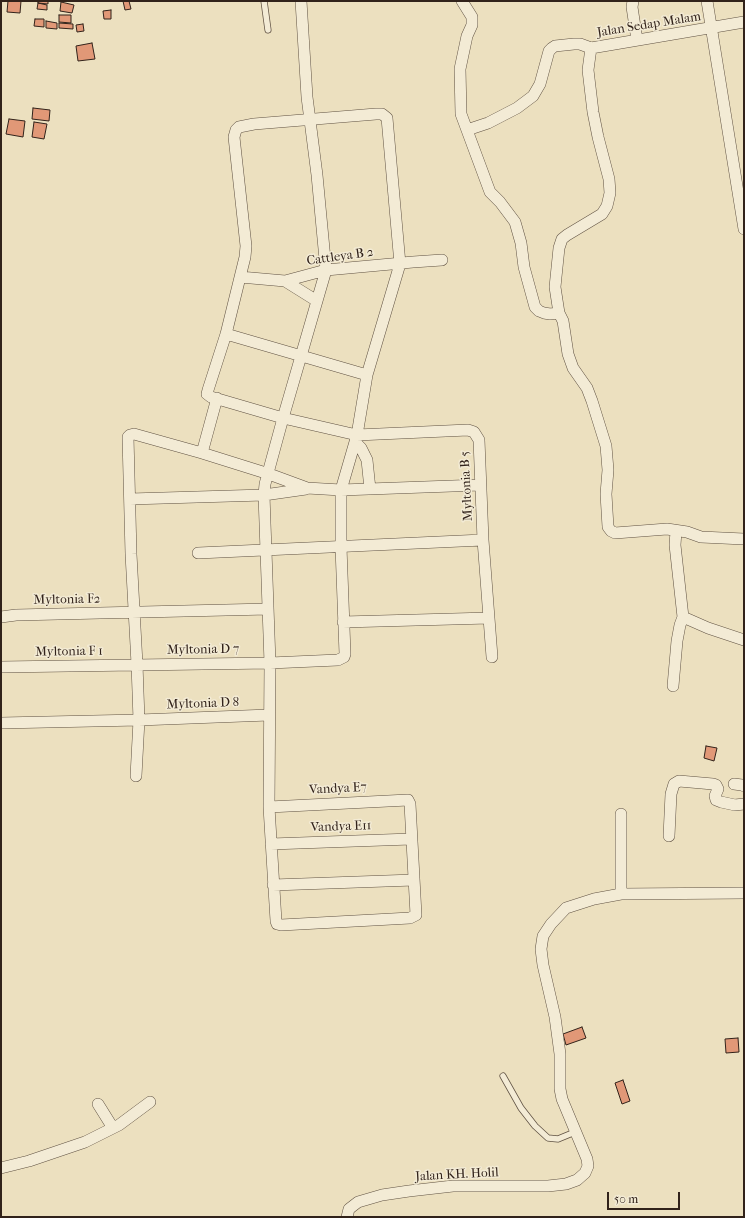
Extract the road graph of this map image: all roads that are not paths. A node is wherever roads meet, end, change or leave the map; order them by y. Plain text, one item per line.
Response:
1 (264, 1) edge
2 (301, 1) edge
3 (462, 1) edge
4 (633, 1) edge
5 (707, 1) edge
6 (744, 22) edge
7 (712, 28) junction
8 (268, 30) dead end
9 (637, 40) junction
10 (591, 48) junction
11 (310, 120) junction
12 (467, 130) junction
13 (740, 176) edge
14 (744, 229) edge
15 (442, 260) dead end
16 (400, 264) junction
17 (326, 270) junction
18 (240, 277) junction
19 (285, 281) junction
20 (317, 301) junction
21 (559, 313) junction
22 (226, 334) junction
23 (301, 357) junction
24 (367, 375) junction
25 (217, 398) junction
26 (282, 418) junction
27 (356, 438) junction
28 (202, 453) junction
29 (269, 474) junction
30 (480, 486) junction
31 (307, 488) junction
32 (370, 489) junction
33 (341, 490) junction
34 (264, 495) junction
35 (130, 499) junction
36 (676, 531) junction
37 (744, 538) edge
38 (483, 540) junction
39 (341, 547) junction
40 (265, 550) junction
41 (198, 553) dead end
42 (268, 609) junction
43 (134, 612) junction
44 (1, 616) edge
45 (683, 617) junction
46 (489, 618) junction
47 (343, 622) junction
48 (744, 640) edge
49 (492, 657) dead end
50 (270, 663) junction
51 (137, 664) junction
52 (1, 667) edge
53 (672, 686) dead end
54 (269, 715) junction
55 (139, 720) junction
56 (1, 723) edge
57 (136, 776) dead end
58 (744, 804) edge
59 (269, 807) junction
60 (621, 814) dead end
61 (669, 836) dead end
62 (411, 839) junction
63 (271, 844) junction
64 (414, 880) junction
65 (273, 886) junction
66 (621, 894) junction
67 (744, 894) edge
68 (502, 1076) dead end
69 (150, 1102) dead end
70 (98, 1104) dead end
71 (113, 1128) junction
72 (575, 1132) junction
73 (1, 1168) edge
74 (347, 1217) edge

1 - 8 lane
2 - 11 street
3 - 12 street
4 - 9 street
5 - 7 street
6 - 7 street, Jalan Sedap Malam
7 - 9 street, Jalan Sedap Malam
7 - 13 street
9 - 10 street, Jalan Sedap Malam
10 - 12 street
10 - 21 street
11 - 16 street
11 - 17 street
11 - 18 street
12 - 21 street
13 - 14 street
15 - 16 street, Cattleya B 2
16 - 17 street, Cattleya B 2
16 - 24 street
17 - 19 street, Cattleya B 2
17 - 20 street
18 - 19 street, Cattleya B 2
18 - 22 street
19 - 20 street, Cattleya B 2
20 - 23 street
21 - 36 street
22 - 23 street
22 - 25 street
23 - 24 street
23 - 26 street
24 - 27 street
25 - 26 street
25 - 28 street
26 - 27 street
26 - 29 street
27 - 30 street, Myltonia B 5
27 - 32 street
27 - 33 street
28 - 29 street
28 - 35 street
29 - 31 street
29 - 34 street
30 - 32 street
30 - 38 street, Myltonia B 5
31 - 33 street
31 - 34 street
32 - 33 street
33 - 39 street
34 - 35 street
34 - 40 street
35 - 43 street
36 - 37 street
36 - 45 street
38 - 39 street
38 - 46 street, Myltonia B 5
39 - 40 street
39 - 47 street
40 - 41 street
40 - 42 street
42 - 43 street, Myltonia F2
42 - 50 street
43 - 44 street, Myltonia F2
43 - 51 street
45 - 48 street
45 - 53 street
46 - 47 street
46 - 49 street, Myltonia B 5
47 - 50 street, Myltonia D 7
50 - 51 street, Myltonia D 7
50 - 54 street
51 - 52 street, Myltonia F 1
51 - 55 street
54 - 55 street, Myltonia D 8
54 - 59 street
55 - 56 street, Myltonia D 8
55 - 57 street
58 - 61 street
59 - 62 street, Vandya E7
59 - 63 street
60 - 66 street
62 - 63 street, Vandya E11
62 - 64 street
63 - 65 street
64 - 65 street
64 - 65 street
66 - 67 street
66 - 72 street
68 - 72 lane
69 - 71 street
70 - 71 street
71 - 73 street
72 - 74 street, Jalan KH. Holil

